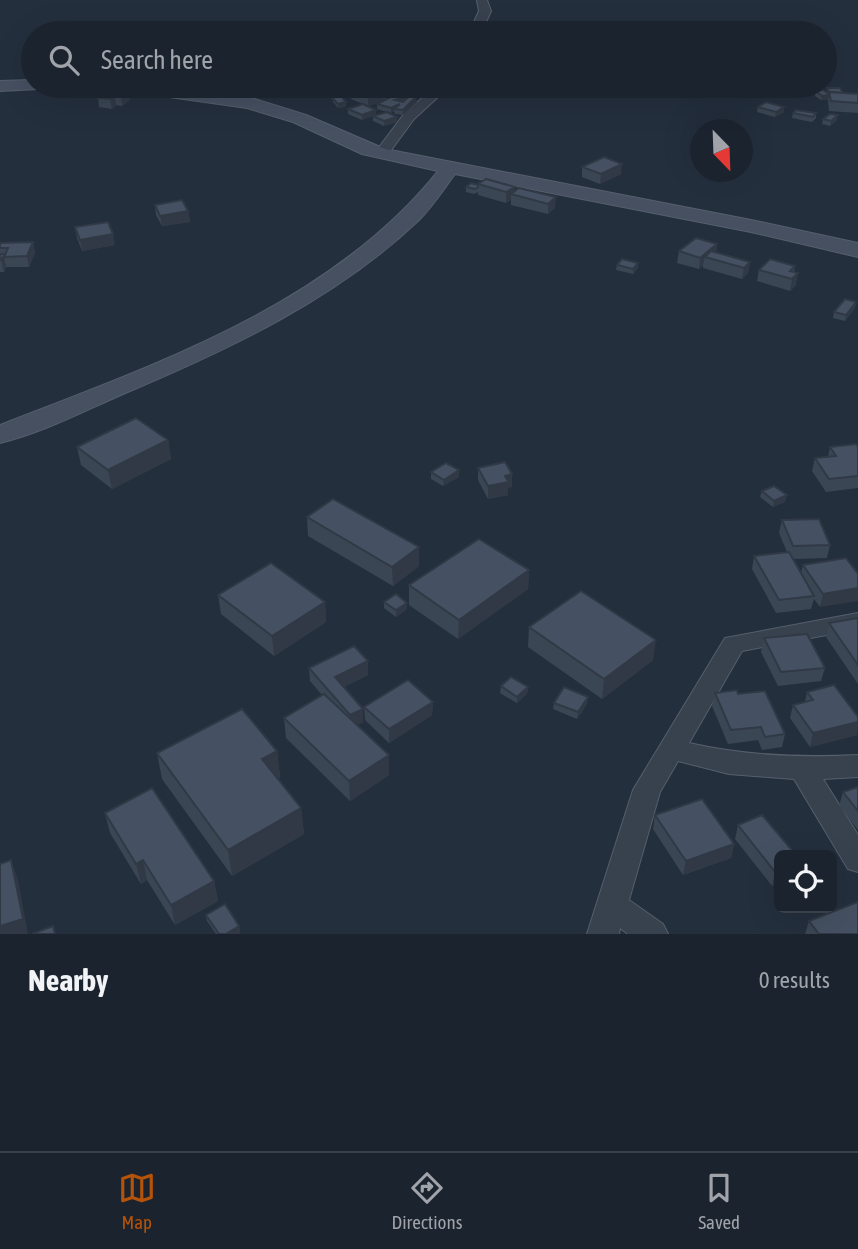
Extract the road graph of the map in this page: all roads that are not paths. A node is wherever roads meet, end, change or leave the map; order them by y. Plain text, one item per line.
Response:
1 (482, 0) edge
2 (480, 21) edge
3 (21, 85) edge
4 (0, 86) edge
5 (216, 98) edge
6 (428, 98) edge
7 (381, 154) junction
8 (450, 168) junction
9 (858, 250) edge
10 (0, 435) edge
11 (858, 621) edge
12 (671, 749) junction
13 (858, 766) edge
14 (802, 769) junction
15 (858, 860) edge
16 (607, 920) edge
17 (652, 934) edge

1 - 2 street
3 - 4 main road
5 - 7 main road
6 - 7 street
7 - 8 main road
8 - 9 main road
8 - 10 main road
11 - 12 street
12 - 14 street
12 - 16 street
13 - 14 street
14 - 15 street
16 - 17 street

